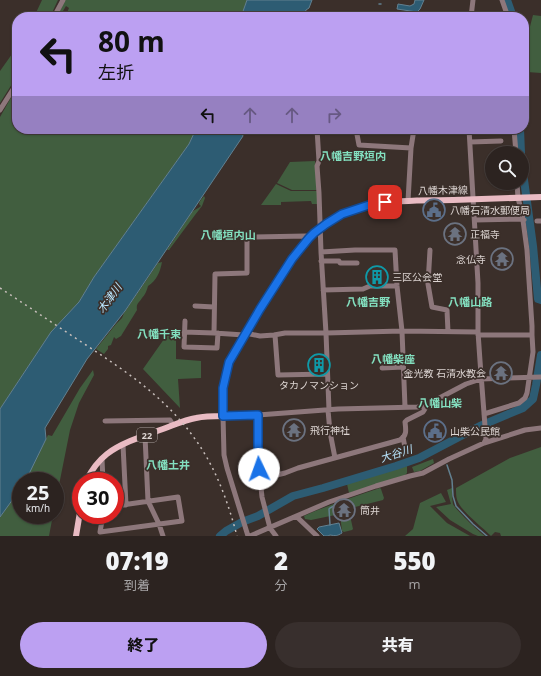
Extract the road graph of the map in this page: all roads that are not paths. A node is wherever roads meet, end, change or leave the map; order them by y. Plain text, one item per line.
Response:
1 (63, 0) edge
2 (472, 0) edge
3 (502, 0) edge
4 (57, 12) edge
5 (472, 12) edge
6 (506, 12) edge
7 (12, 91) edge
8 (0, 110) edge
9 (317, 134) edge
10 (357, 134) edge
11 (413, 134) edge
12 (469, 134) edge
13 (514, 134) edge
14 (501, 141) dead end
15 (470, 142) junction
16 (515, 146) edge
17 (411, 148) junction
18 (518, 190) edge
19 (519, 198) junction
20 (538, 198) edge
21 (473, 199) junction
22 (408, 200) junction
23 (475, 220) junction
24 (523, 220) junction
25 (320, 229) junction
26 (309, 238) junction
27 (430, 250) dead end
28 (321, 252) junction
29 (321, 261) junction
30 (357, 263) dead end
31 (421, 283) dead end
32 (428, 284) junction
33 (397, 286) junction
34 (323, 290) junction
35 (195, 306) dead end
36 (214, 307) junction
37 (185, 321) dead end
38 (402, 331) junction
39 (184, 332) junction
40 (448, 332) junction
41 (216, 333) junction
42 (326, 333) junction
43 (244, 334) junction
44 (478, 334) junction
45 (275, 335) junction
46 (532, 335) junction
47 (382, 368) dead end
48 (403, 368) junction
49 (327, 374) junction
50 (541, 377) edge
51 (530, 378) junction
52 (481, 379) junction
53 (428, 404) junction
54 (405, 407) junction
55 (328, 410) junction
56 (258, 415) junction
57 (223, 416) junction
58 (484, 416) junction
59 (105, 421) dead end
60 (173, 425) junction
61 (541, 428) edge
62 (145, 436) junction
63 (403, 438) junction
64 (484, 443) junction
65 (124, 445) junction
66 (406, 453) dead end
67 (335, 458) junction
68 (102, 459) junction
69 (90, 472) edge
70 (103, 472) edge
71 (260, 479) junction
72 (148, 502) junction
73 (126, 505) joint
74 (297, 516) junction
75 (78, 524) edge
76 (102, 524) edge
77 (159, 524) junction
78 (270, 528) junction
79 (76, 536) edge
80 (163, 536) edge
81 (249, 536) edge
82 (276, 536) edge
83 (317, 536) edge

1 - 4 street
2 - 5 street
3 - 6 street
7 - 8 street
9 - 25 street
10 - 17 street
11 - 17 street
12 - 15 street
13 - 16 street
14 - 15 street
15 - 21 street
17 - 22 street
18 - 19 street
19 - 20 main road, 八幡木津線
19 - 21 main road, 八幡木津線
19 - 24 street
21 - 22 main road, 八幡木津線
21 - 23 street
22 - 25 main road, 八幡木津線
23 - 24 street
23 - 44 street
24 - 46 street
25 - 26 main road, 八幡木津線
25 - 28 street
26 - 36 street
26 - 43 main road, 八幡木津線
27 - 32 street
28 - 29 street
28 - 33 street
29 - 30 street
29 - 34 street
31 - 32 street
32 - 40 street
33 - 34 street
33 - 38 street
34 - 42 street
35 - 36 street
36 - 41 street
37 - 39 street
38 - 40 street
38 - 42 street
38 - 48 street
39 - 41 street
39 - 41 street
40 - 44 street
41 - 43 street
42 - 45 street
42 - 49 street
43 - 45 street
43 - 57 main road, 八幡木津線
44 - 46 street
44 - 52 street
45 - 49 street
46 - 51 street
47 - 48 street
48 - 54 street
49 - 55 street
50 - 51 street
51 - 52 street
51 - 58 street
52 - 53 street
52 - 58 street
53 - 54 street
53 - 63 street
54 - 55 street
55 - 56 street
55 - 67 street
56 - 57 street
56 - 71 street
57 - 60 main road, 22
57 - 81 street
58 - 64 street
59 - 60 street
60 - 62 main road, 22
61 - 64 street
62 - 65 main road, 22
62 - 72 street
63 - 66 street
63 - 67 street
64 - 74 street
65 - 68 main road, 22
65 - 73 street
67 - 71 street
68 - 69 main road, 22
68 - 70 street
71 - 78 street
72 - 73 street
72 - 77 street
72 - 77 street
74 - 78 street
74 - 83 street
75 - 79 main road
76 - 77 street
77 - 80 street
78 - 81 street
78 - 82 street

